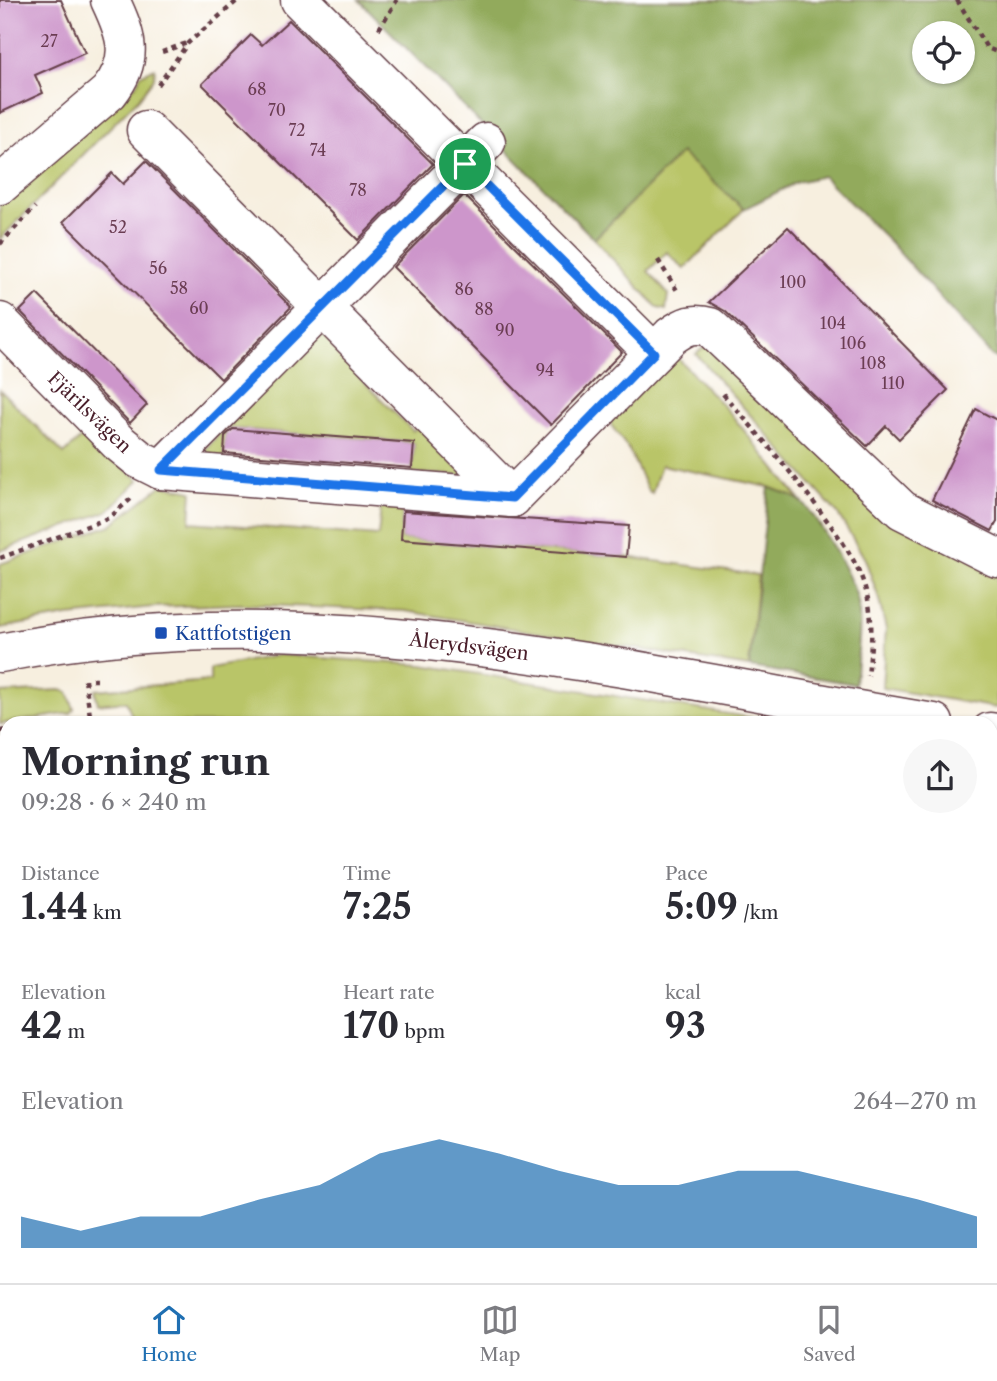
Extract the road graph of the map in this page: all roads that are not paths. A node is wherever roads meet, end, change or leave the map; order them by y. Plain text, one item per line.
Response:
1 (110, 0) edge
2 (300, 0) edge
3 (146, 130) dead end
4 (476, 153) junction
5 (0, 185) edge
6 (322, 308) junction
7 (0, 322) edge
8 (662, 344) junction
9 (161, 470) junction
10 (512, 498) junction
11 (997, 558) edge
12 (0, 653) edge
13 (893, 716) edge

1 - 5 street
2 - 4 street
3 - 6 street
4 - 6 street
4 - 8 street
6 - 9 street
6 - 10 street
7 - 9 street, Fjärilsvägen
8 - 10 street
8 - 11 street
9 - 10 street, Fjärilsvägen
12 - 13 street, Ålerydsvägen

